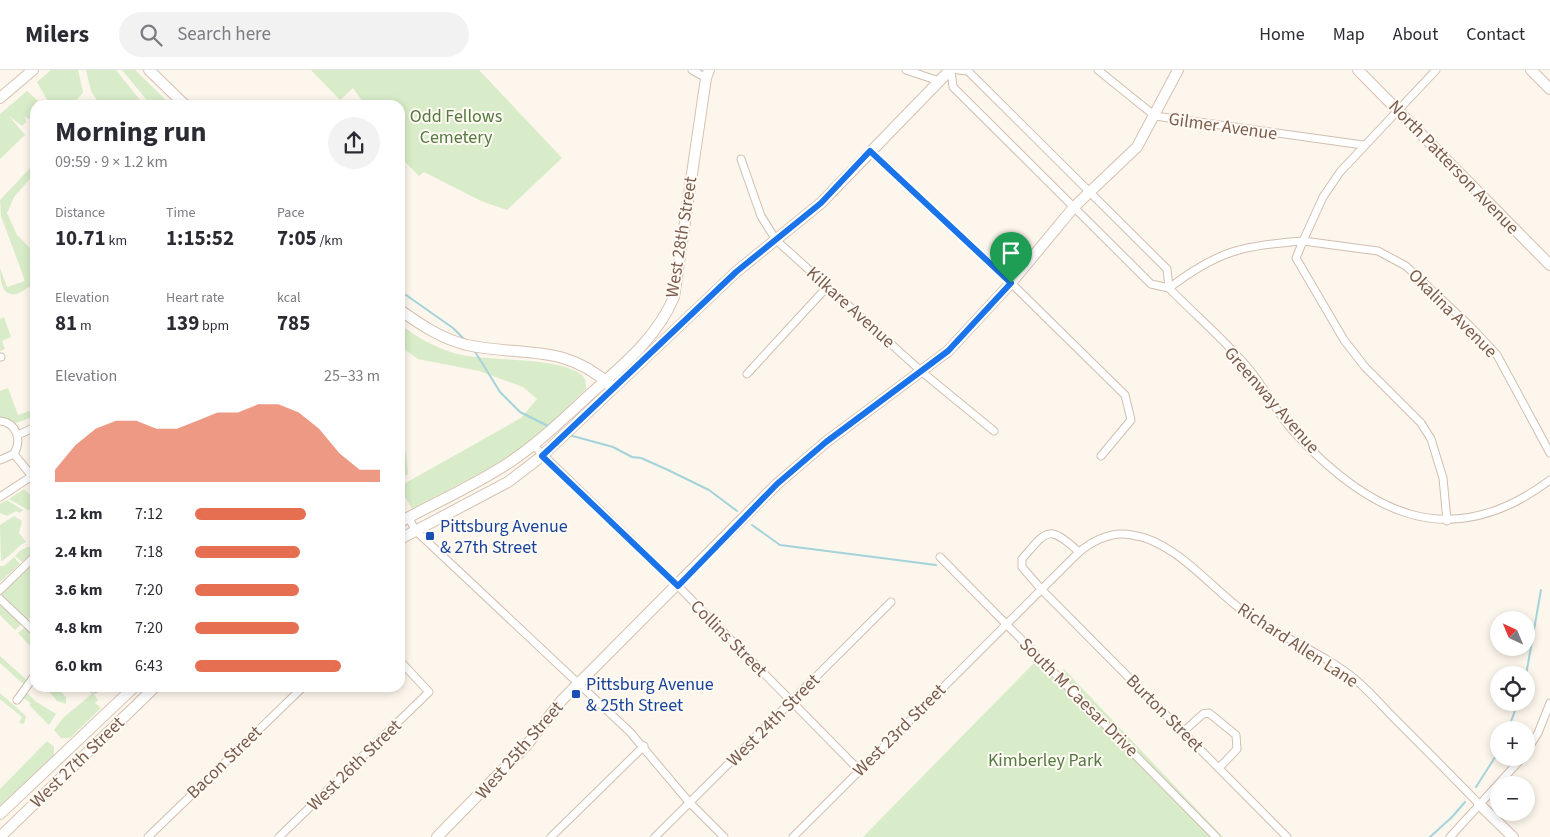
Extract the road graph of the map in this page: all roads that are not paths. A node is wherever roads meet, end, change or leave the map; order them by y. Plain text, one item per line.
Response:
1 (33, 70) edge
2 (149, 70) edge
3 (692, 70) edge
4 (906, 70) edge
5 (950, 70) edge
6 (958, 70) edge
7 (1098, 70) edge
8 (1178, 70) edge
9 (1358, 70) edge
10 (1436, 70) edge
11 (1531, 70) edge
12 (707, 74) edge
13 (939, 81) junction
14 (1550, 89) edge
15 (0, 98) edge
16 (181, 100) edge
17 (1398, 110) junction
18 (1155, 116) junction
19 (1363, 145) junction
20 (870, 151) junction
21 (741, 159) dead end
22 (1090, 192) junction
23 (1074, 207) junction
24 (776, 240) junction
25 (1303, 242) junction
26 (1550, 265) edge
27 (1011, 283) junction
28 (828, 286) junction
29 (1169, 288) junction
30 (405, 314) edge
31 (922, 372) junction
32 (747, 374) dead end
33 (606, 381) junction
34 (614, 388) junction
35 (0, 421) edge
36 (30, 429) edge
37 (994, 431) dead end
38 (18, 435) junction
39 (533, 445) junction
40 (14, 454) junction
41 (1550, 454) edge
42 (542, 456) junction
43 (1101, 456) dead end
44 (0, 460) edge
45 (30, 473) edge
46 (30, 480) edge
47 (1550, 480) edge
48 (0, 497) edge
49 (405, 519) edge
50 (405, 521) edge
51 (1447, 521) junction
52 (416, 531) junction
53 (405, 536) edge
54 (1079, 552) junction
55 (940, 557) dead end
56 (30, 561) edge
57 (678, 586) junction
58 (1041, 589) junction
59 (0, 590) edge
60 (0, 599) edge
61 (891, 602) dead end
62 (1006, 624) junction
63 (30, 627) edge
64 (405, 666) edge
65 (30, 682) edge
66 (577, 684) junction
67 (129, 692) edge
68 (150, 692) edge
69 (298, 692) edge
70 (17, 700) dead end
71 (792, 702) junction
72 (1550, 703) edge
73 (1184, 731) junction
74 (1535, 734) edge
75 (644, 746) junction
76 (1515, 766) edge
77 (1219, 768) junction
78 (860, 770) junction
79 (689, 802) junction
80 (1479, 804) junction
81 (0, 814) edge
82 (0, 837) edge
83 (148, 837) edge
84 (279, 837) edge
85 (437, 837) edge
86 (551, 837) edge
87 (655, 837) edge
88 (724, 837) edge
89 (793, 837) edge
90 (1216, 837) edge
91 (1288, 837) edge
92 (1450, 837) edge
93 (1513, 837) edge

1 - 15 street
2 - 16 street
3 - 12 street
4 - 13 street
5 - 13 street
5 - 23 street, Greenway Avenue
6 - 22 street, Greenway Avenue
7 - 18 street, Gilmer Avenue
8 - 18 street, West 25th Street
9 - 17 street, North Patterson Avenue
10 - 17 street
11 - 14 street
12 - 33 street, West 28th Street
13 - 20 street
17 - 19 street
17 - 26 street, North Patterson Avenue
18 - 19 street, Gilmer Avenue
18 - 22 street, West 25th Street
19 - 25 street
20 - 24 street
20 - 27 street
21 - 24 street, Kilkare Avenue
22 - 23 street, West 25th Street
22 - 29 street, Greenway Avenue
23 - 27 street, West 25th Street
23 - 29 street, Greenway Avenue
24 - 28 street, Kilkare Avenue
24 - 34 street
25 - 29 street, Okalina Avenue
25 - 41 street, Okalina Avenue
25 - 51 street
27 - 31 street, West 25th Street
27 - 43 street
28 - 31 street, Kilkare Avenue
28 - 32 street
29 - 51 street, Greenway Avenue
30 - 33 street
31 - 37 street, Kilkare Avenue
31 - 57 street, West 25th Street
33 - 34 street
33 - 39 street
34 - 42 street
35 - 38 street
36 - 38 street
38 - 40 street
39 - 42 street, Collins Street
39 - 49 street
40 - 44 street
40 - 45 street
42 - 52 street
42 - 57 street, Collins Street
46 - 48 street
47 - 51 street, Greenway Avenue
50 - 52 street
52 - 53 street
52 - 66 street
54 - 58 street, Richard Allen Lane
54 - 58 street, Burton Street
54 - 80 street, Richard Allen Lane
55 - 62 street, South M Caesar Drive
56 - 59 street
57 - 66 street, West 25th Street
57 - 71 street, Collins Street
58 - 62 street, Richard Allen Lane
58 - 73 street, Burton Street
60 - 63 street
61 - 71 street, West 24th Street
62 - 78 street, West 23rd Street
62 - 90 street, South M Caesar Drive
64 - 84 street, West 26th Street
65 - 70 street
66 - 75 street
66 - 85 street, West 25th Street
67 - 81 street, West 27th Street
68 - 82 street, West 27th Street
69 - 83 street, Bacon Street
71 - 78 street, Collins Street
71 - 79 street, West 24th Street
72 - 74 street
73 - 77 street, Burton Street
73 - 77 street
75 - 79 street
75 - 86 street
76 - 80 street
77 - 91 street, Burton Street
78 - 89 street, West 23rd Street
79 - 87 street, West 24th Street
79 - 88 street
80 - 92 street
80 - 93 street

